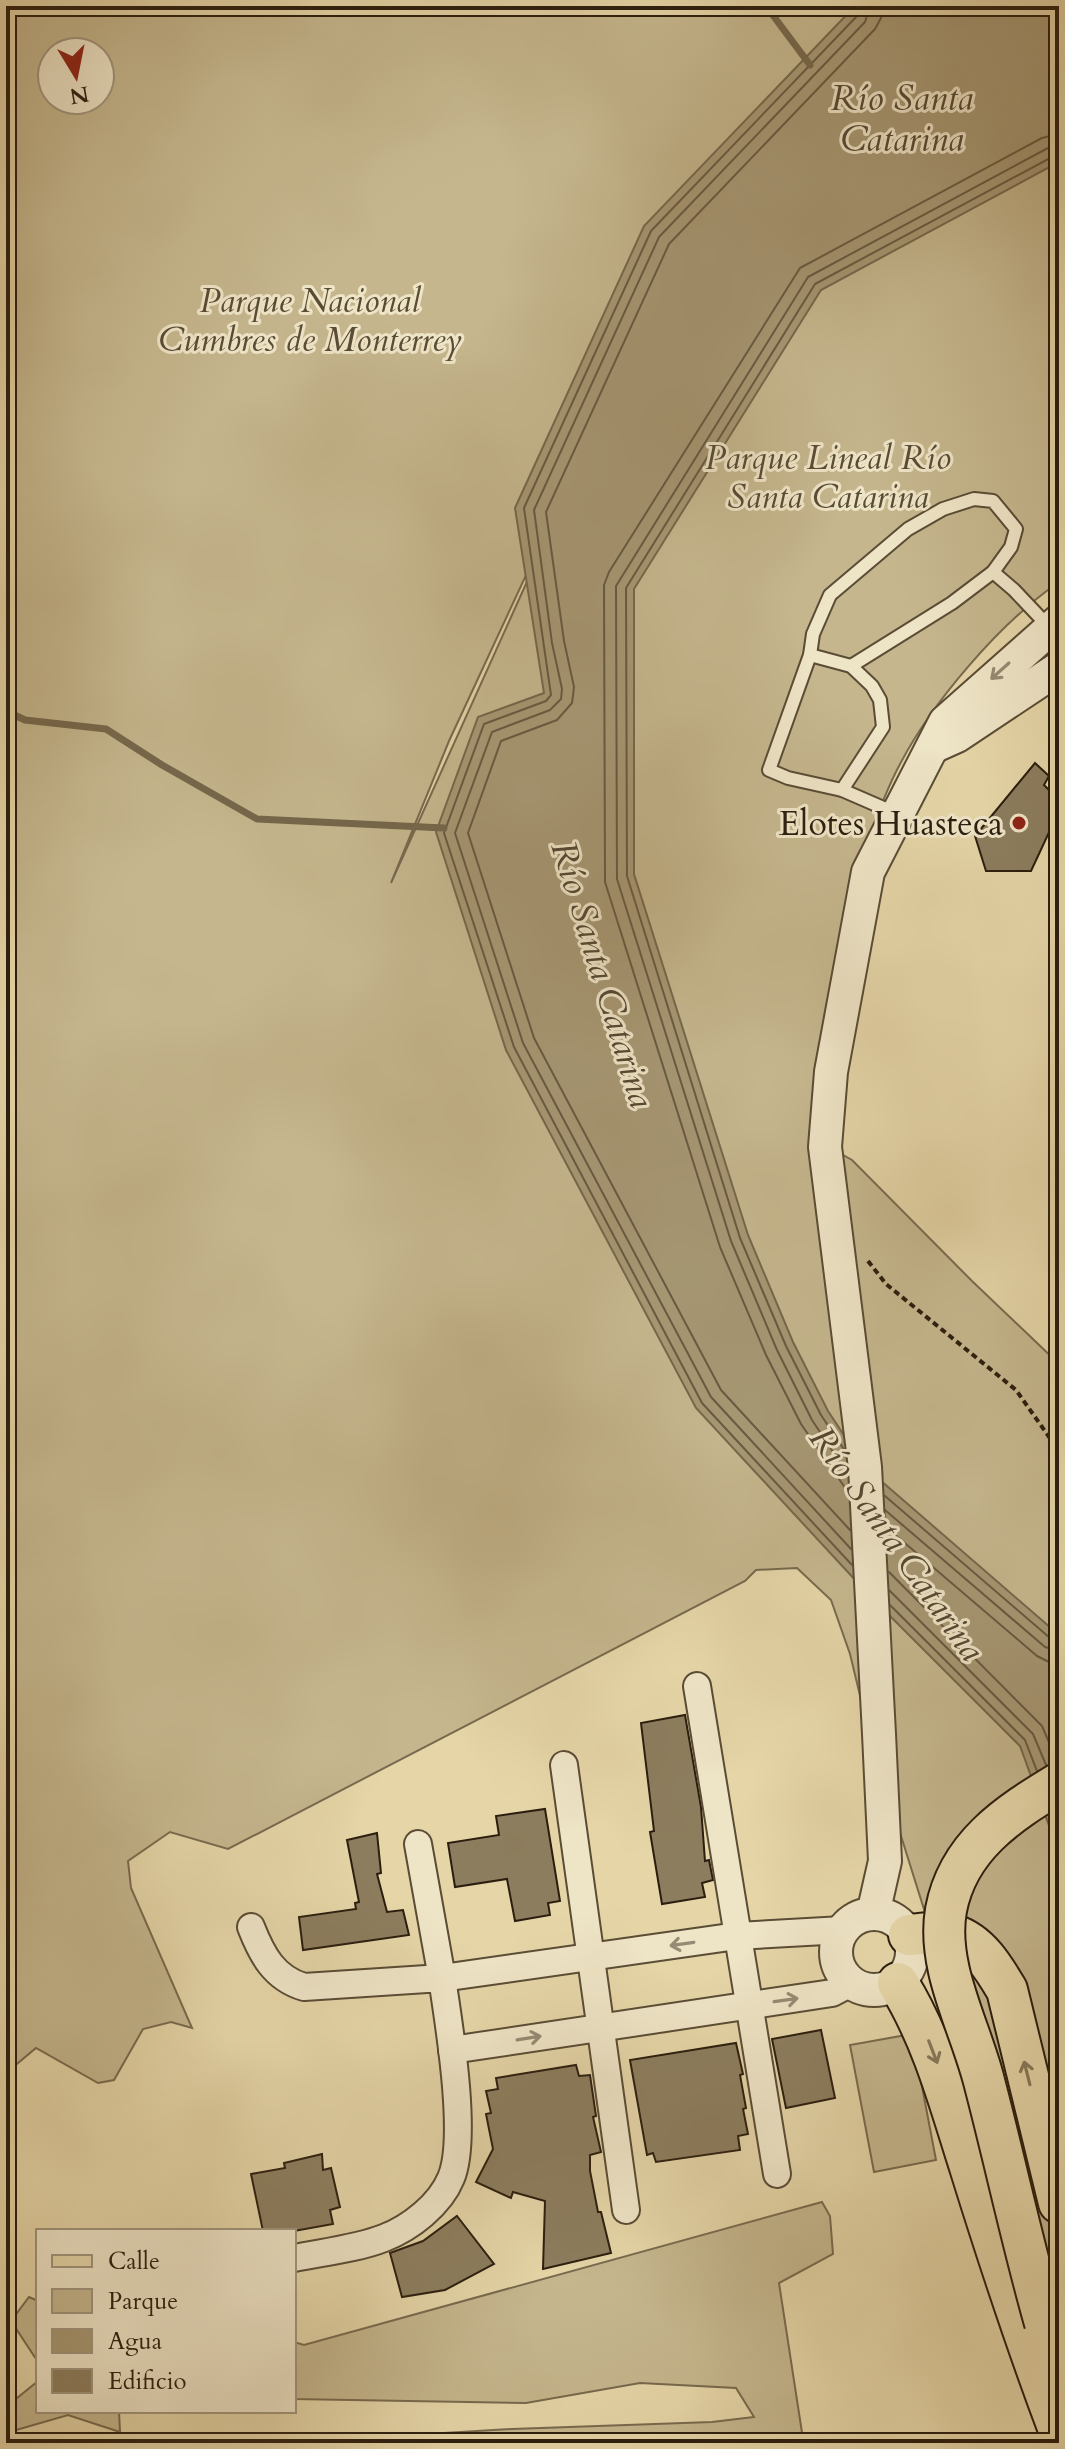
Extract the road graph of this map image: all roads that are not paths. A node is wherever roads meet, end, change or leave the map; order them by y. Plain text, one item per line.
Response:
1 (993, 572) junction
2 (1056, 631) edge
3 (810, 655) junction
4 (851, 666) junction
5 (1059, 668) edge
6 (1059, 688) edge
7 (984, 717) junction
8 (934, 746) junction
9 (842, 790) junction
10 (898, 815) junction
11 (697, 1686) dead end
12 (564, 1765) dead end
13 (1059, 1783) edge
14 (1059, 1798) edge
15 (418, 1844) dead end
16 (873, 1914) junction
17 (251, 1927) dead end
18 (843, 1930) junction
19 (909, 1935) junction
20 (737, 1936) junction
21 (592, 1956) junction
22 (442, 1978) junction
23 (851, 1983) junction
24 (898, 1983) junction
25 (749, 2006) junction
26 (601, 2026) junction
27 (452, 2050) junction
28 (777, 2174) dead end
29 (1059, 2203) edge
30 (626, 2210) dead end
31 (296, 2258) edge
32 (1053, 2326) edge
33 (1059, 2373) edge
34 (1059, 2430) edge

1 - 2 lane
1 - 3 lane
1 - 4 lane
2 -> 8 street
3 - 4 lane
3 - 9 lane
4 - 9 lane
5 - 7 street
6 - 7 street
7 - 8 street
8 - 10 street
9 - 10 lane
10 - 16 street
11 - 20 street
12 - 21 street
13 - 32 main road, bridge
14 - 32 main road
15 - 22 street
16 - 18 street
16 - 19 street
17 - 22 street
18 - 20 street
18 - 23 street
19 - 24 street
29 -> 19 main road
20 -> 21 street
20 - 25 street
21 - 22 street
21 - 26 street
22 - 27 street
23 - 24 street
25 -> 23 street
24 -> 34 main road
25 - 26 street
25 - 28 street
27 -> 26 street
26 - 30 street
27 - 31 street
32 - 33 main road

